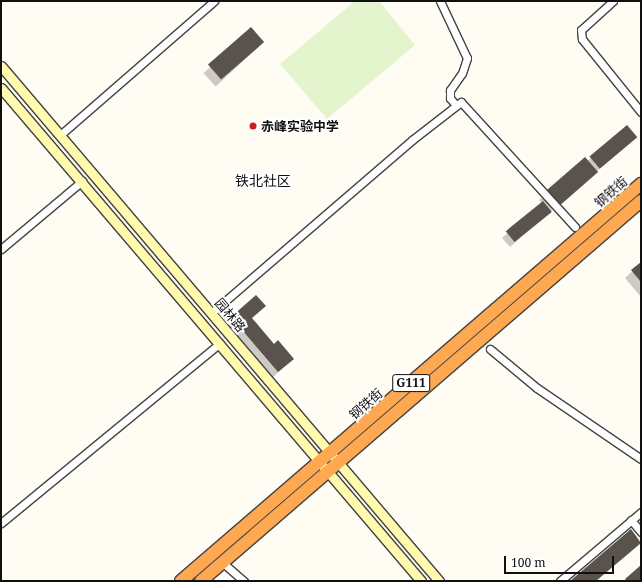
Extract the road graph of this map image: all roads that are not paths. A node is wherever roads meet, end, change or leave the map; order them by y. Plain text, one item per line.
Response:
1 (214, 1) edge
2 (440, 1) edge
3 (613, 1) edge
4 (1, 66) edge
5 (1, 88) edge
6 (455, 104) junction
7 (641, 112) edge
8 (60, 135) junction
9 (82, 180) junction
10 (641, 184) edge
11 (641, 201) edge
12 (575, 227) dead end
13 (1, 249) edge
14 (211, 313) junction
15 (220, 343) junction
16 (490, 348) dead end
17 (330, 453) junction
18 (641, 459) edge
19 (320, 462) junction
20 (339, 463) junction
21 (329, 472) junction
22 (641, 512) edge
23 (631, 520) junction
24 (1, 524) edge
25 (641, 532) edge
26 (223, 562) junction
27 (181, 581) edge
28 (201, 581) edge
29 (244, 581) edge
30 (421, 581) edge
31 (439, 581) edge
32 (560, 581) edge

1 - 8 street
2 - 6 street
3 - 7 street
4 - 8 street, 园林路
5 - 9 street, 园林路
6 - 12 street
6 - 14 street
8 - 14 street, 园林路
9 - 13 street
9 - 15 street, 园林路
10 - 17 highway, 钢铁街 / G111
11 - 20 highway, 钢铁街
14 - 17 street, 园林路
15 - 19 street, 园林路
15 - 24 street
16 - 18 street
17 - 19 highway, 钢铁街 / G111
17 - 20 street, 园林路
19 - 21 street, 园林路
19 - 27 highway, 钢铁街 / G111
20 - 21 highway, 钢铁街
20 - 31 street, 园林路
21 - 26 highway, 钢铁街
21 - 30 street, 园林路
22 - 23 street
23 - 25 street
23 - 32 street
26 - 28 highway, 钢铁街
26 - 29 street

